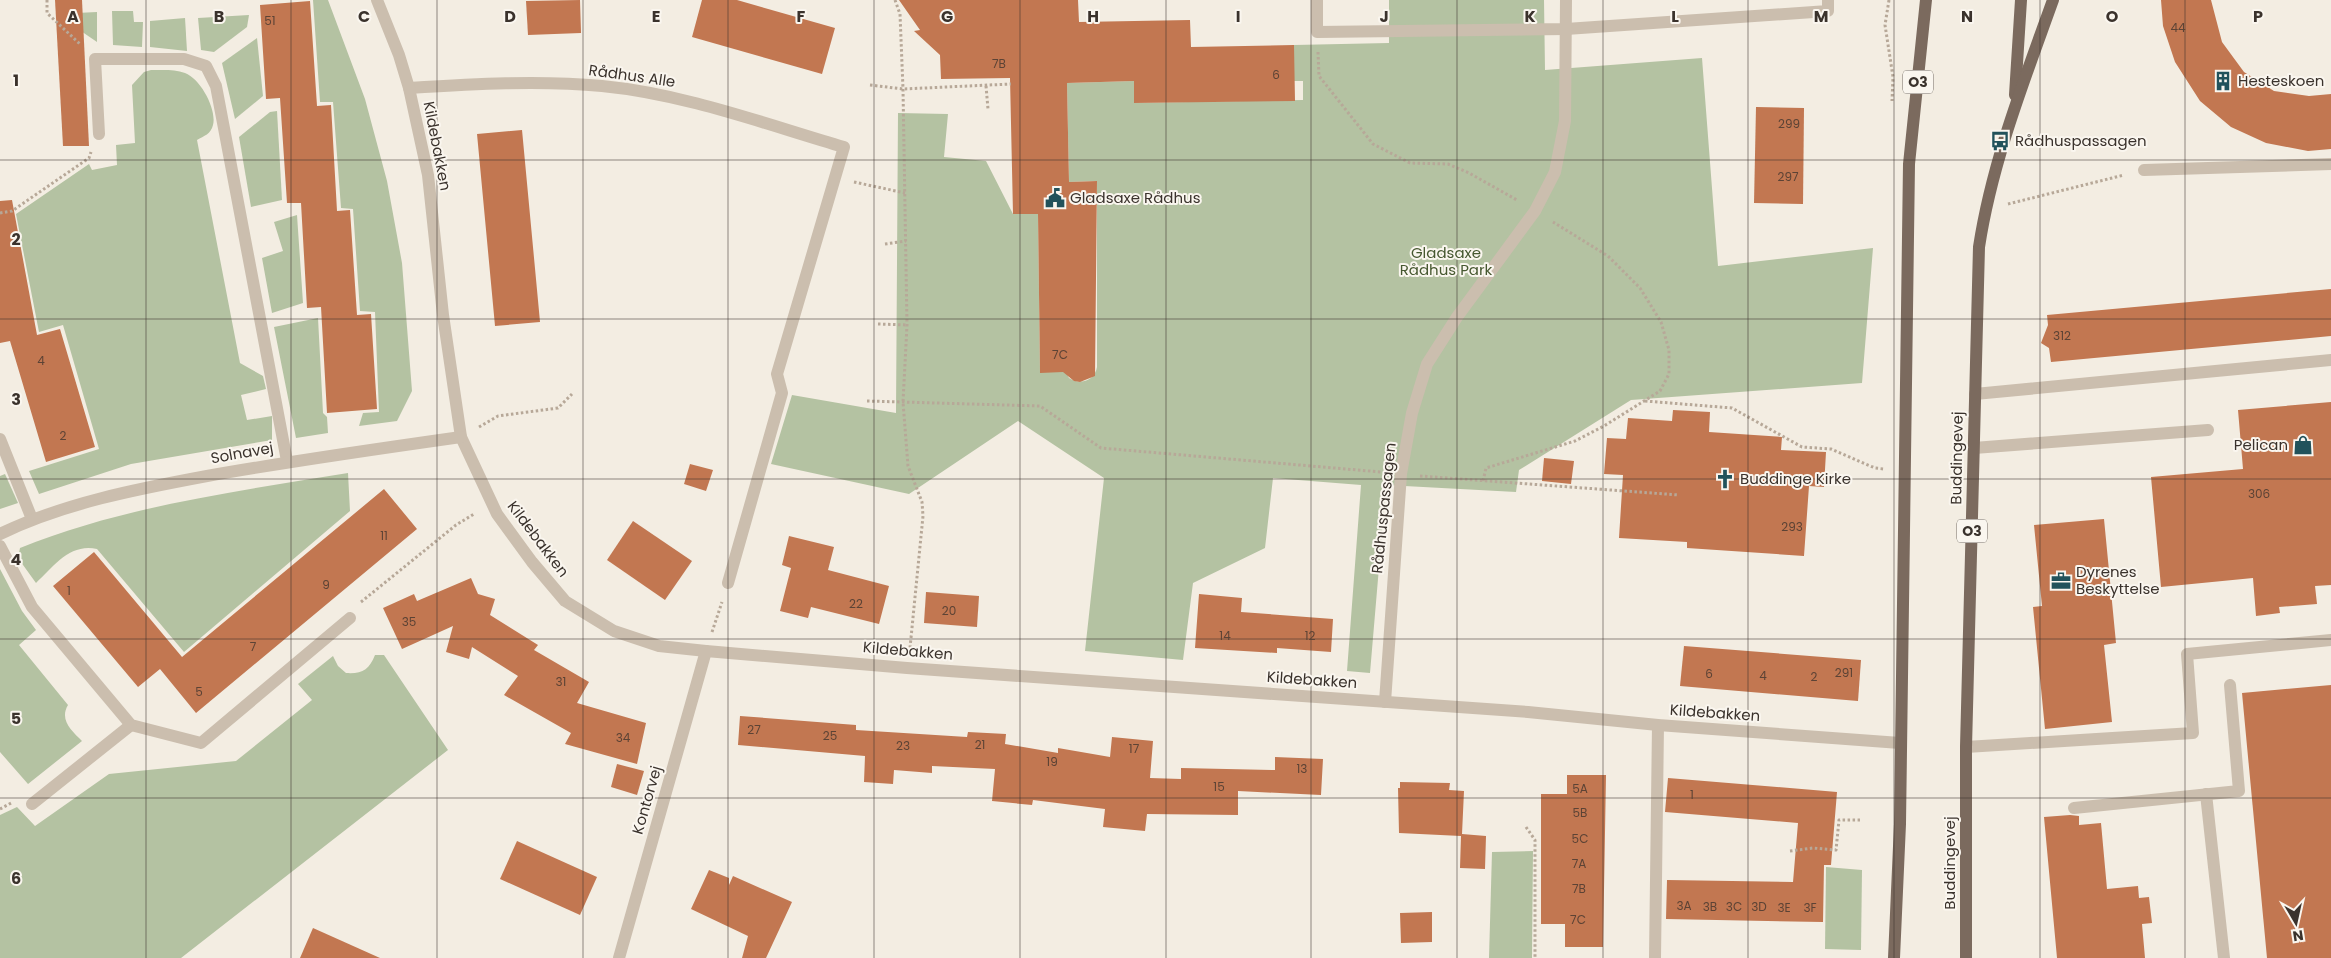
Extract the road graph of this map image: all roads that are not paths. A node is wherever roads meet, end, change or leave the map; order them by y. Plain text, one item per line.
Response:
1 (376, 0) edge
2 (1317, 0) edge
3 (1566, 0) edge
4 (1828, 0) edge
5 (1926, 0) edge
6 (2021, 0) edge
7 (2053, 0) edge
8 (1566, 29) junction
9 (409, 88) junction
10 (2014, 110) junction
11 (99, 134) road end
12 (2331, 164) edge
13 (2144, 170) road end
14 (2331, 360) edge
15 (1975, 394) junction
16 (2208, 430) dead end
17 (461, 437) junction
18 (0, 439) edge
19 (1974, 448) junction
20 (287, 462) junction
21 (32, 519) junction
22 (0, 534) edge
23 (0, 546) edge
24 (728, 582) road end
25 (350, 618) road end
26 (2331, 640) edge
27 (706, 651) junction
28 (2230, 685) dead end
29 (1385, 702) junction
30 (131, 725) junction
31 (1658, 725) junction
32 (1900, 743) junction
33 (1966, 747) junction
34 (2206, 794) junction
35 (32, 804) dead end
36 (2074, 808) dead end
37 (619, 958) edge
38 (1655, 958) edge
39 (1894, 958) edge
40 (1966, 958) edge
41 (2224, 958) edge

1 - 9 street, Kildebakken
2 - 8 street
3 - 8 street, Rådhuspassagen
4 - 8 street
5 - 32 main road, O3
6 - 10 main road
7 - 10 main road, Buddingevej / O3
8 - 29 street, Rådhuspassagen
9 - 17 street, Kildebakken
9 - 24 street, Rådhus Alle
10 - 15 main road, Buddingevej / O3
11 - 20 street
12 - 13 street
14 - 15 street
15 - 19 main road, Buddingevej / O3
16 - 19 street
17 - 20 street, Solnavej
17 - 27 street, Kildebakken
18 - 21 street
19 - 33 main road, Buddingevej / O3
20 - 21 street, Solnavej
21 - 22 street, Solnavej
23 - 30 street
25 - 30 street
26 - 33 street
27 - 29 street, Kildebakken
27 - 37 street, Kontorvej
28 - 34 street
29 - 31 street, Kildebakken
30 - 35 street
31 - 32 street, Kildebakken
31 - 38 street
32 - 39 main road, O3
33 - 40 main road, Buddingevej / O3
34 - 36 street
34 - 41 street

